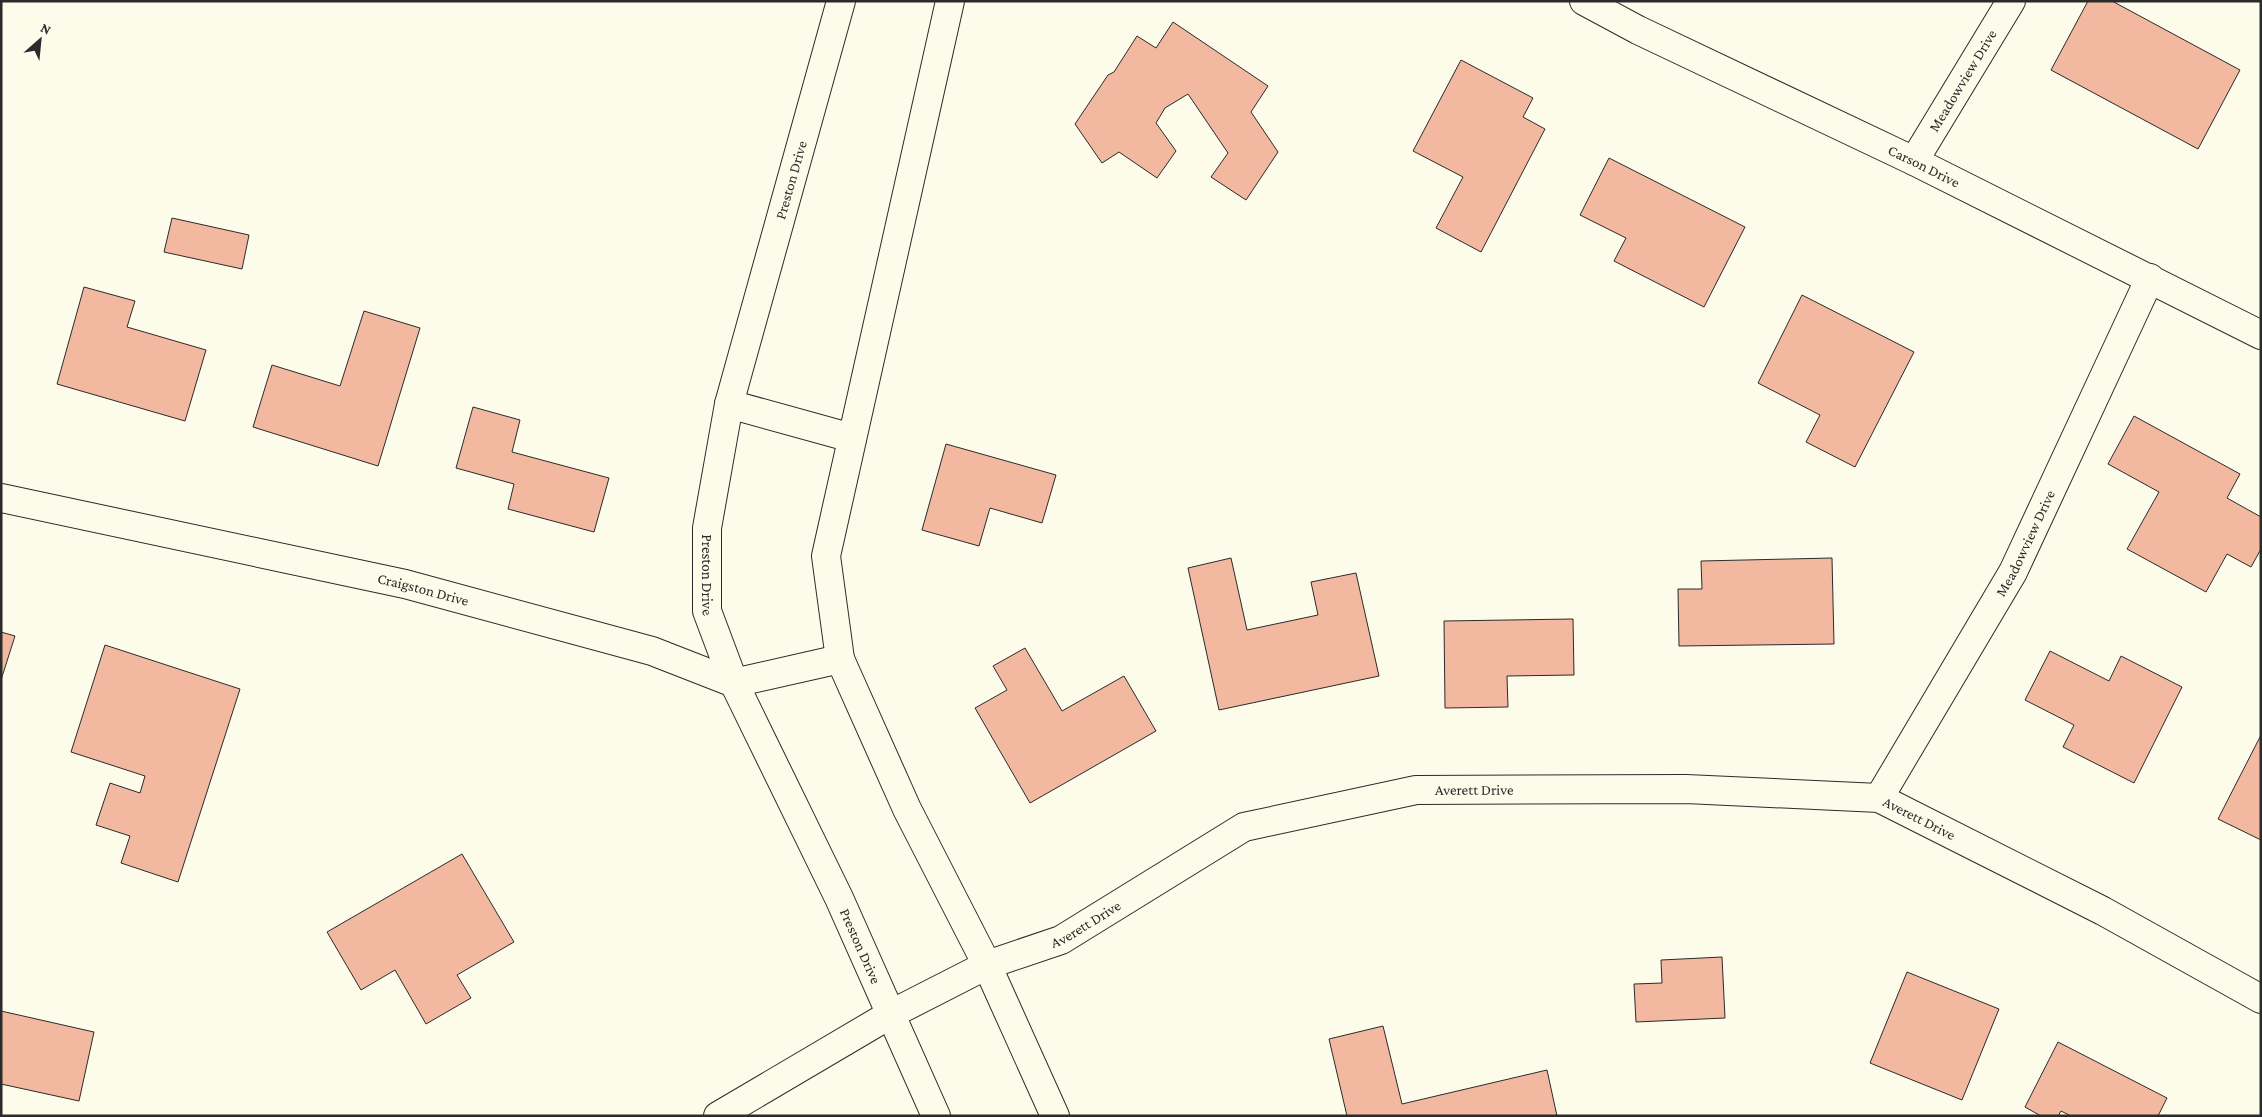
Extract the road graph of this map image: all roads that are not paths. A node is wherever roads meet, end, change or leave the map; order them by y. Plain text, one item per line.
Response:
1 (841, 1) edge
2 (950, 1) edge
3 (1584, 1) edge
4 (2011, 1) edge
5 (1914, 161) junction
6 (2150, 278) junction
7 (2261, 335) edge
8 (729, 404) junction
9 (852, 438) junction
10 (1, 498) edge
11 (840, 659) junction
12 (734, 684) junction
13 (1879, 798) junction
14 (987, 965) junction
15 (2261, 999) edge
16 (891, 1014) junction
17 (718, 1116) edge
18 (936, 1116) edge
19 (1055, 1116) edge

1 - 8 street, Preston Drive
2 - 9 street
3 - 5 street, Carson Drive
4 - 5 street, Meadowview Drive
5 - 6 street, Carson Drive
6 - 7 street, Carson Drive
6 - 13 street, Meadowview Drive
8 - 9 street
8 - 12 street, Preston Drive
9 - 11 street
10 - 12 street, Craigston Drive
11 - 12 street
11 - 14 street
12 - 16 street, Preston Drive
13 - 14 street, Averett Drive
13 - 15 street, Averett Drive
14 - 16 street, Averett Drive
14 - 19 street
16 - 17 street, Averett Drive
16 - 18 street, Preston Drive

